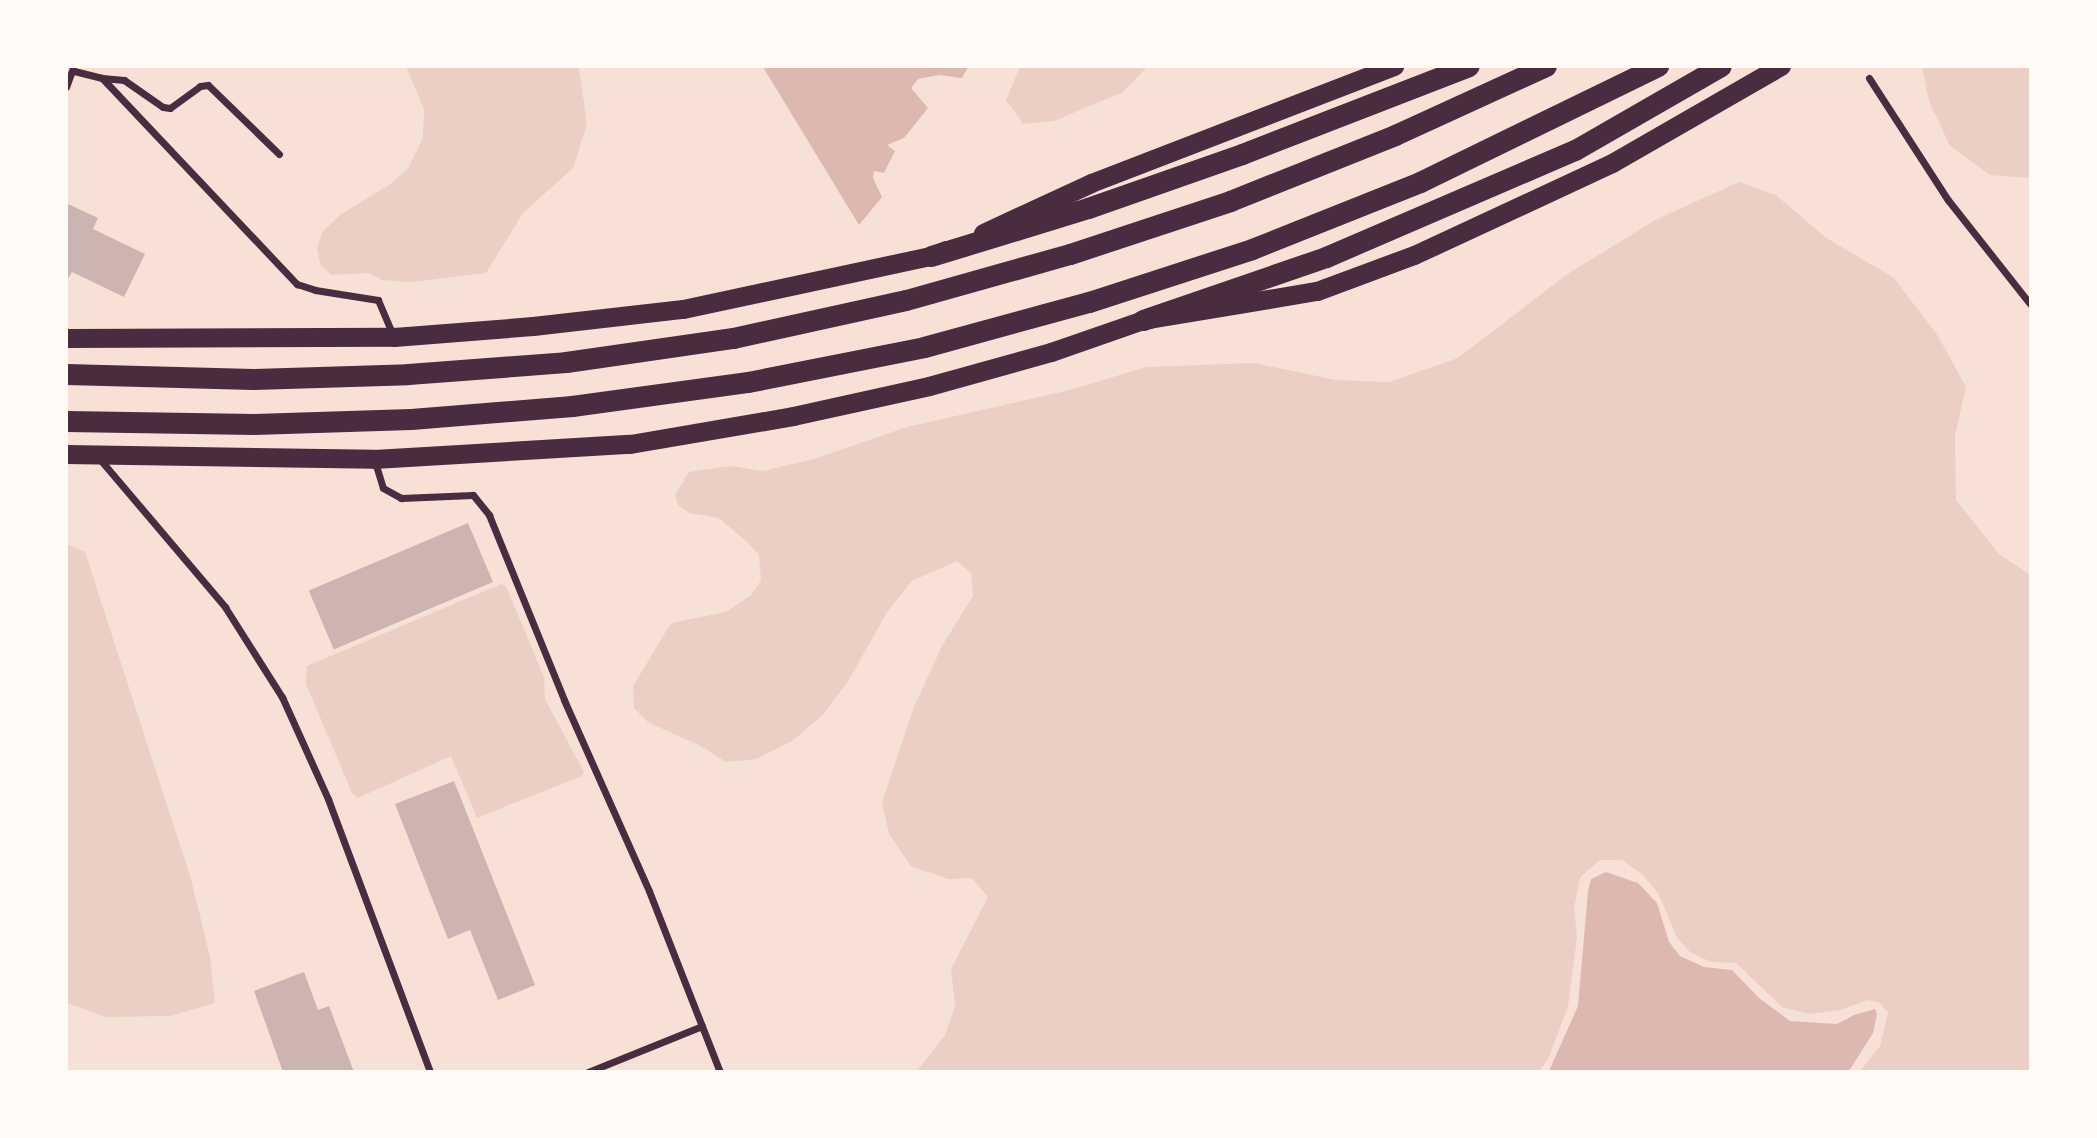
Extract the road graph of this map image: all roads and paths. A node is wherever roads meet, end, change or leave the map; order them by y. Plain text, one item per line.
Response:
1 (1394, 66) edge
2 (1469, 66) edge
3 (1546, 66) edge
4 (1658, 66) edge
5 (1721, 66) edge
6 (1781, 66) edge
7 (73, 69) edge
8 (102, 78) junction
9 (1868, 78) dead end
10 (66, 87) edge
11 (279, 154) dead end
12 (931, 256) junction
13 (2031, 304) edge
14 (1143, 320) junction
15 (394, 337) junction
16 (66, 338) edge
17 (66, 374) edge
18 (66, 421) edge
19 (66, 454) edge
20 (98, 456) junction
21 (374, 459) junction
22 (702, 1026) junction
23 (430, 1072) edge
24 (588, 1072) edge
25 (720, 1072) edge

1 - 12 highway
2 - 12 highway
3 - 17 highway
4 - 18 highway
5 - 14 highway
6 - 14 highway
7 - 8 street
7 - 10 street
8 - 11 street
8 - 15 street
9 - 13 street
12 - 15 highway
14 - 21 highway
15 - 16 highway
19 - 20 highway
20 - 21 highway
20 - 23 street
21 - 22 street
22 - 24 street
22 - 25 street

